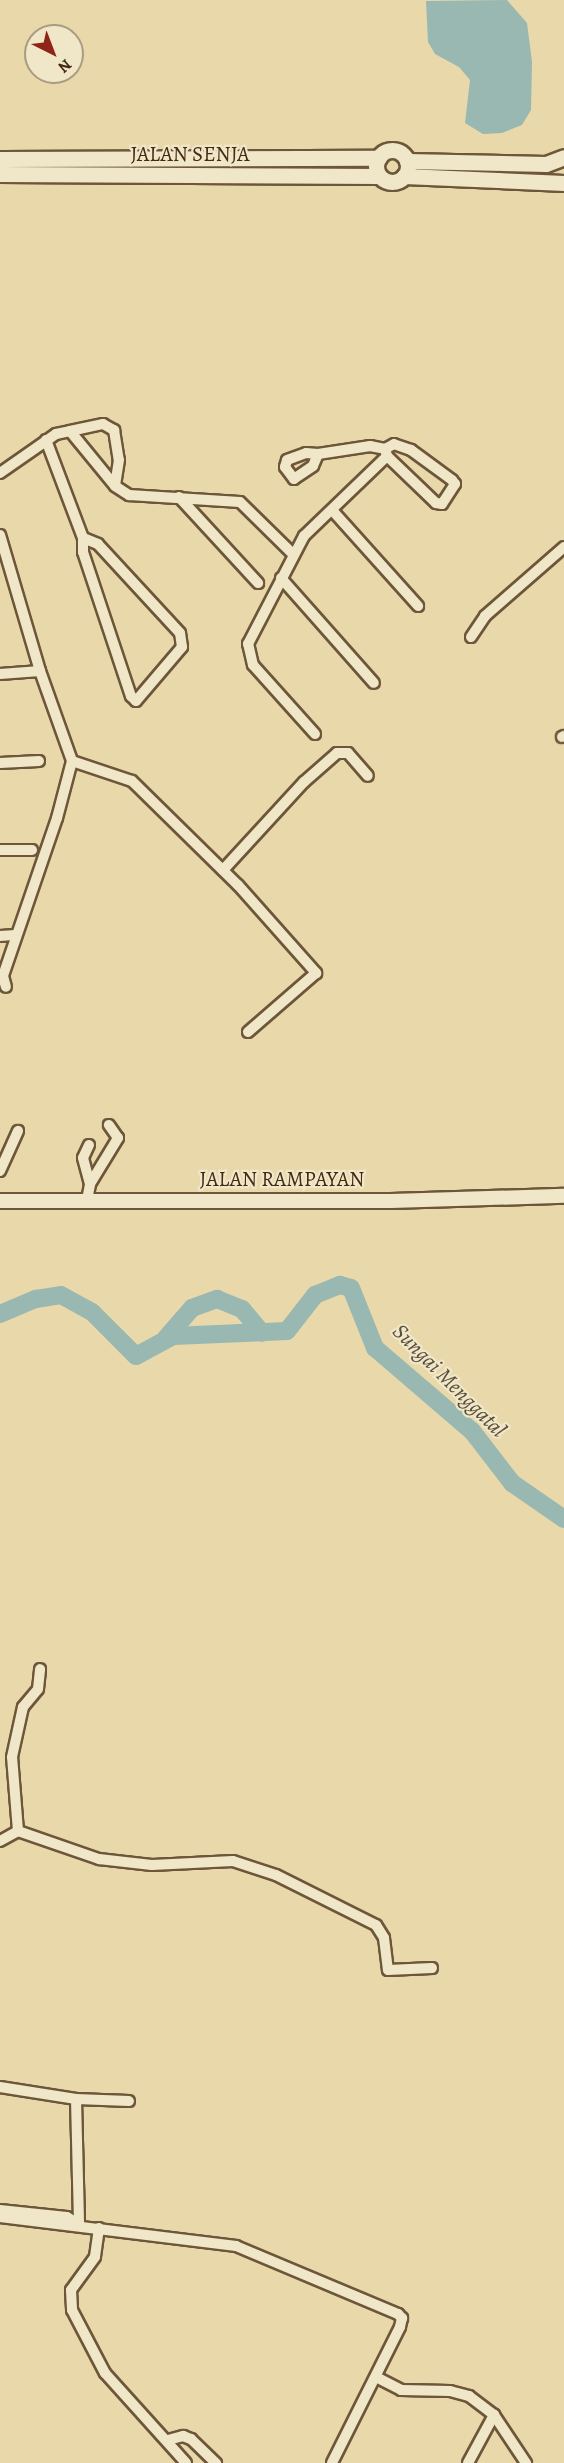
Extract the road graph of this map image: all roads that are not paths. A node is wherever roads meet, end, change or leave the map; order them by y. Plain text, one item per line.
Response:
1 (564, 157) edge
2 (379, 158) junction
3 (0, 159) edge
4 (407, 160) junction
5 (0, 174) edge
6 (379, 176) junction
7 (404, 176) junction
8 (564, 183) edge
9 (70, 431) junction
10 (46, 440) junction
11 (386, 452) junction
12 (318, 454) dead end
13 (0, 473) edge
14 (115, 486) junction
15 (179, 497) junction
16 (332, 510) junction
17 (0, 535) edge
18 (83, 538) junction
19 (564, 547) edge
20 (293, 554) junction
21 (281, 578) junction
22 (258, 583) dead end
23 (418, 606) dead end
24 (471, 637) dead end
25 (40, 671) junction
26 (0, 674) edge
27 (374, 683) dead end
28 (315, 734) dead end
29 (39, 761) dead end
30 (72, 761) junction
31 (0, 763) edge
32 (368, 776) dead end
33 (0, 850) edge
34 (32, 850) dead end
35 (222, 870) junction
36 (0, 936) edge
37 (16, 936) junction
38 (6, 987) dead end
39 (248, 1032) dead end
40 (109, 1125) dead end
41 (18, 1131) dead end
42 (89, 1145) dead end
43 (0, 1171) edge
44 (90, 1184) junction
45 (564, 1196) edge
46 (87, 1200) junction
47 (0, 1201) edge
48 (40, 1669) dead end
49 (18, 1831) junction
50 (0, 1841) edge
51 (432, 1968) dead end
52 (0, 2087) edge
53 (76, 2099) junction
54 (129, 2101) dead end
55 (0, 2210) edge
56 (0, 2217) edge
57 (79, 2224) junction
58 (99, 2228) junction
59 (376, 2377) junction
60 (494, 2415) junction
61 (168, 2440) junction
62 (186, 2463) edge
63 (216, 2463) edge
64 (332, 2463) edge
65 (468, 2463) edge
66 (526, 2463) edge

1 - 4 main road, JALAN SENJA
2 - 3 main road, JALAN SENJA
2 - 4 main road, JALAN SENJA
2 - 6 main road
4 - 7 main road
5 - 6 main road, JALAN SENJA
6 - 7 main road, JALAN SENJA
7 - 8 main road, JALAN SENJA
9 - 10 street
9 - 14 street
9 - 14 street
10 - 13 street
10 - 18 street
11 - 11 street
11 - 12 street
11 - 16 street
14 - 15 street
15 - 20 street
15 - 22 street
16 - 20 street
16 - 23 street
17 - 25 street
18 - 18 street
19 - 24 street
20 - 21 street
21 - 27 street
21 - 28 street
25 - 26 street
25 - 30 street
29 - 31 street
30 - 35 street
30 - 37 street
32 - 35 street
33 - 34 street
35 - 39 street
36 - 37 street
37 - 38 street
40 - 44 street
41 - 43 street
42 - 44 street
44 - 46 street
45 - 46 street, JALAN RAMPAYAN
46 - 47 street, JALAN RAMPAYAN
48 - 49 street
49 - 50 street
49 - 51 street
52 - 53 street
53 - 54 street
53 - 57 street
55 - 57 street
56 - 57 street
57 - 58 street
58 - 59 street
58 - 61 street
59 - 60 street
59 - 64 street
60 - 65 street
60 - 66 street
61 - 62 street
61 - 63 street

